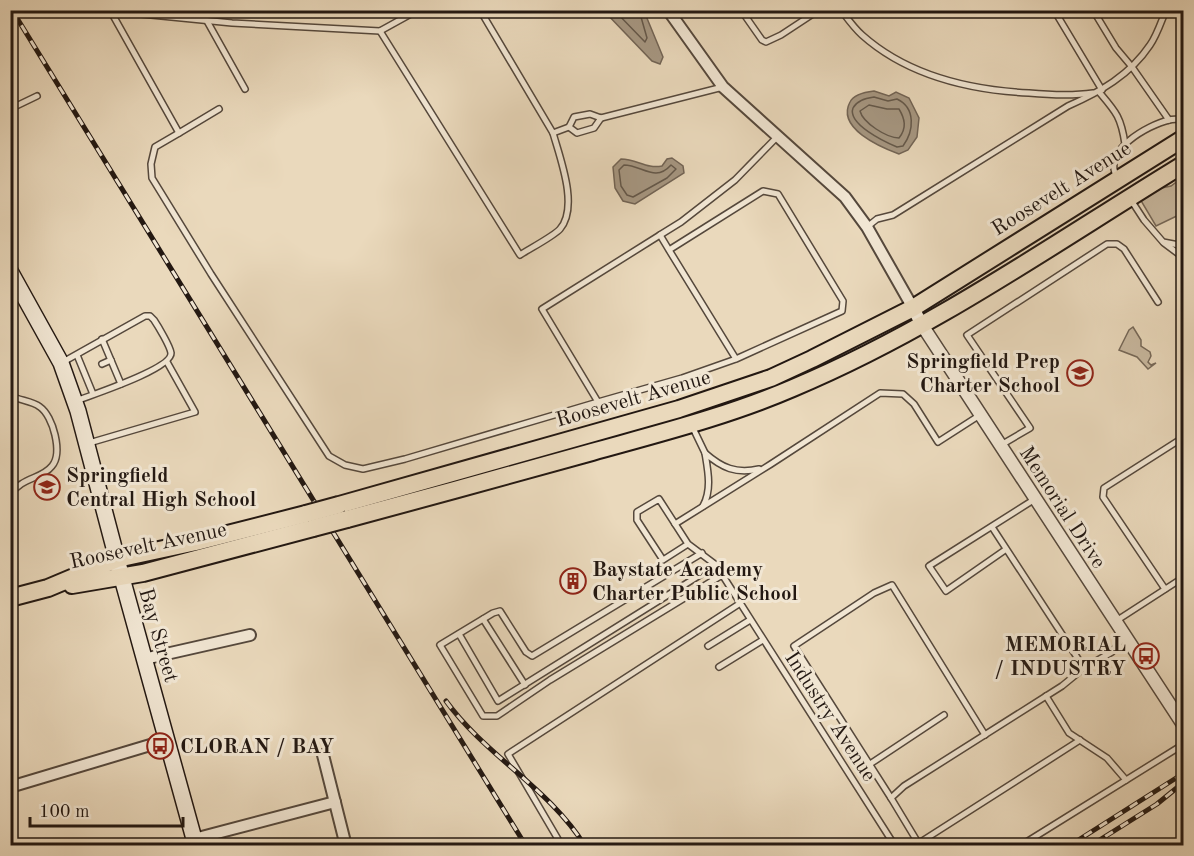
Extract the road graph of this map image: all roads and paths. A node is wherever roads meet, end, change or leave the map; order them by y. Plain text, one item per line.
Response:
1 (418, 10) edge
2 (480, 10) edge
3 (668, 10) edge
4 (741, 10) edge
5 (819, 10) edge
6 (841, 10) edge
7 (1054, 10) edge
8 (1093, 10) edge
9 (1166, 10) edge
10 (111, 12) edge
11 (207, 21) junction
12 (380, 31) junction
13 (1132, 67) junction
14 (723, 87) junction
15 (245, 89) dead end
16 (1100, 91) junction
17 (37, 96) dead end
18 (10, 109) edge
19 (219, 109) dead end
20 (602, 118) junction
21 (1184, 119) edge
22 (1169, 120) junction
23 (569, 127) junction
24 (179, 133) junction
25 (553, 133) junction
26 (778, 136) junction
27 (1184, 138) edge
28 (1125, 144) junction
29 (1184, 164) edge
30 (1118, 178) junction
31 (1129, 196) junction
32 (867, 227) junction
33 (660, 236) junction
34 (1163, 242) junction
35 (1184, 246) edge
36 (669, 250) junction
37 (1184, 258) edge
38 (10, 271) edge
39 (1158, 303) dead end
40 (913, 308) junction
41 (922, 325) junction
42 (102, 339) junction
43 (77, 355) junction
44 (736, 359) junction
45 (111, 360) junction
46 (167, 362) junction
47 (61, 363) junction
48 (102, 364) dead end
49 (121, 384) junction
50 (93, 394) junction
51 (10, 395) edge
52 (74, 401) junction
53 (598, 402) junction
54 (980, 415) junction
55 (691, 424) junction
56 (1184, 437) edge
57 (87, 444) junction
58 (999, 446) junction
59 (705, 453) junction
60 (767, 466) junction
61 (10, 495) edge
62 (1035, 499) junction
63 (702, 508) junction
64 (343, 512) junction
65 (309, 521) junction
66 (675, 524) junction
67 (992, 527) junction
68 (688, 544) junction
69 (1005, 550) junction
70 (702, 553) junction
71 (117, 559) junction
72 (716, 564) junction
73 (722, 575) junction
74 (1184, 577) edge
75 (122, 578) junction
76 (48, 588) junction
77 (1165, 589) junction
78 (10, 598) edge
79 (740, 604) junction
80 (483, 619) junction
81 (750, 620) junction
82 (1115, 622) junction
83 (459, 634) junction
84 (250, 635) dead end
85 (1124, 637) junction
86 (763, 640) junction
87 (708, 646) dead end
88 (144, 659) junction
89 (719, 667) dead end
90 (1084, 668) junction
91 (525, 685) junction
92 (1046, 696) junction
93 (944, 715) dead end
94 (1184, 726) edge
95 (984, 735) junction
96 (167, 740) junction
97 (1080, 740) junction
98 (1184, 744) edge
99 (323, 755) dead end
100 (870, 764) junction
101 (1126, 780) junction
102 (10, 787) edge
103 (891, 798) junction
104 (335, 802) junction
105 (195, 842) edge
106 (920, 844) edge
107 (346, 846) edge
108 (562, 846) edge
109 (895, 846) edge
110 (1020, 846) edge

1 - 12 lane
2 - 25 lane
3 - 14 street
4 - 5 lane
6 - 16 lane
7 - 16 lane
8 - 13 lane
9 - 13 lane
10 - 11 lane
10 - 24 lane
11 - 12 lane
11 - 15 lane
12 - 25 lane
13 - 16 lane
13 - 22 lane
14 - 20 lane
14 - 26 street
16 - 28 lane
16 - 32 lane
17 - 18 lane
19 - 24 lane
20 - 23 lane
20 - 23 lane
21 - 22 lane
22 - 28 lane
23 - 25 lane
24 - 53 lane
26 - 32 street
26 - 33 lane
27 - 30 main road, Roosevelt Avenue
28 - 30 lane
29 - 31 main road, Roosevelt Avenue
30 - 31 main road
30 - 40 main road, Roosevelt Avenue
31 - 34 lane
31 - 41 main road, Roosevelt Avenue
32 - 40 street
33 - 36 lane
33 - 53 lane
34 - 35 lane
34 - 37 lane
36 - 44 lane
36 - 44 lane
38 - 47 main road, Bay Street
39 - 58 lane
40 - 41 street, Memorial Drive
40 - 64 main road, Roosevelt Avenue
41 - 54 street, Memorial Drive
41 - 55 main road, Roosevelt Avenue
42 - 43 lane
42 - 45 lane
42 - 46 lane
43 - 47 lane
43 - 50 lane
44 - 53 lane
45 - 48 lane
45 - 49 lane
46 - 49 lane
46 - 57 lane
47 - 52 main road, Bay Street
49 - 50 lane
50 - 52 lane
51 - 61 lane
52 - 57 main road, Bay Street
54 - 58 street, Memorial Drive
54 - 60 lane
55 - 59 lane
55 - 64 main road, Roosevelt Avenue
56 - 77 lane
57 - 71 main road, Bay Street
58 - 62 street, Memorial Drive
59 - 60 lane
59 - 63 lane
60 - 63 lane
62 - 67 lane
62 - 82 street, Memorial Drive
63 - 66 lane
64 - 65 main road, Roosevelt Avenue, bridge
65 - 71 main road, Roosevelt Avenue
65 - 75 main road, Roosevelt Avenue
66 - 68 lane
66 - 68 lane
67 - 69 lane
67 - 69 lane
68 - 70 lane
69 - 90 lane
70 - 72 lane
70 - 80 lane
71 - 75 main road, Bay Street
71 - 76 main road, Roosevelt Avenue
72 - 73 lane, Industry Avenue
72 - 91 lane
73 - 79 lane, Industry Avenue
73 - 83 lane
74 - 77 lane
75 - 76 main road, Roosevelt Avenue
75 - 88 main road, Bay Street
76 - 78 main road, Roosevelt Avenue
77 - 82 lane
79 - 81 lane, Industry Avenue
79 - 108 lane
80 - 83 lane
80 - 91 lane
81 - 86 lane, Industry Avenue
81 - 87 lane
82 - 85 street, Memorial Drive
83 - 91 lane
84 - 88 street
85 - 90 lane
85 - 94 street, Memorial Drive
86 - 89 lane
86 - 109 lane, Industry Avenue
88 - 96 main road, Bay Street
90 - 92 lane
92 - 95 lane
92 - 97 lane
93 - 100 lane
95 - 100 lane
95 - 103 lane
96 - 102 street
96 - 105 main road, Bay Street
97 - 101 lane
97 - 106 lane
98 - 101 lane
99 - 104 street
100 - 103 lane
101 - 110 lane
103 - 106 lane
104 - 105 street
104 - 107 street

